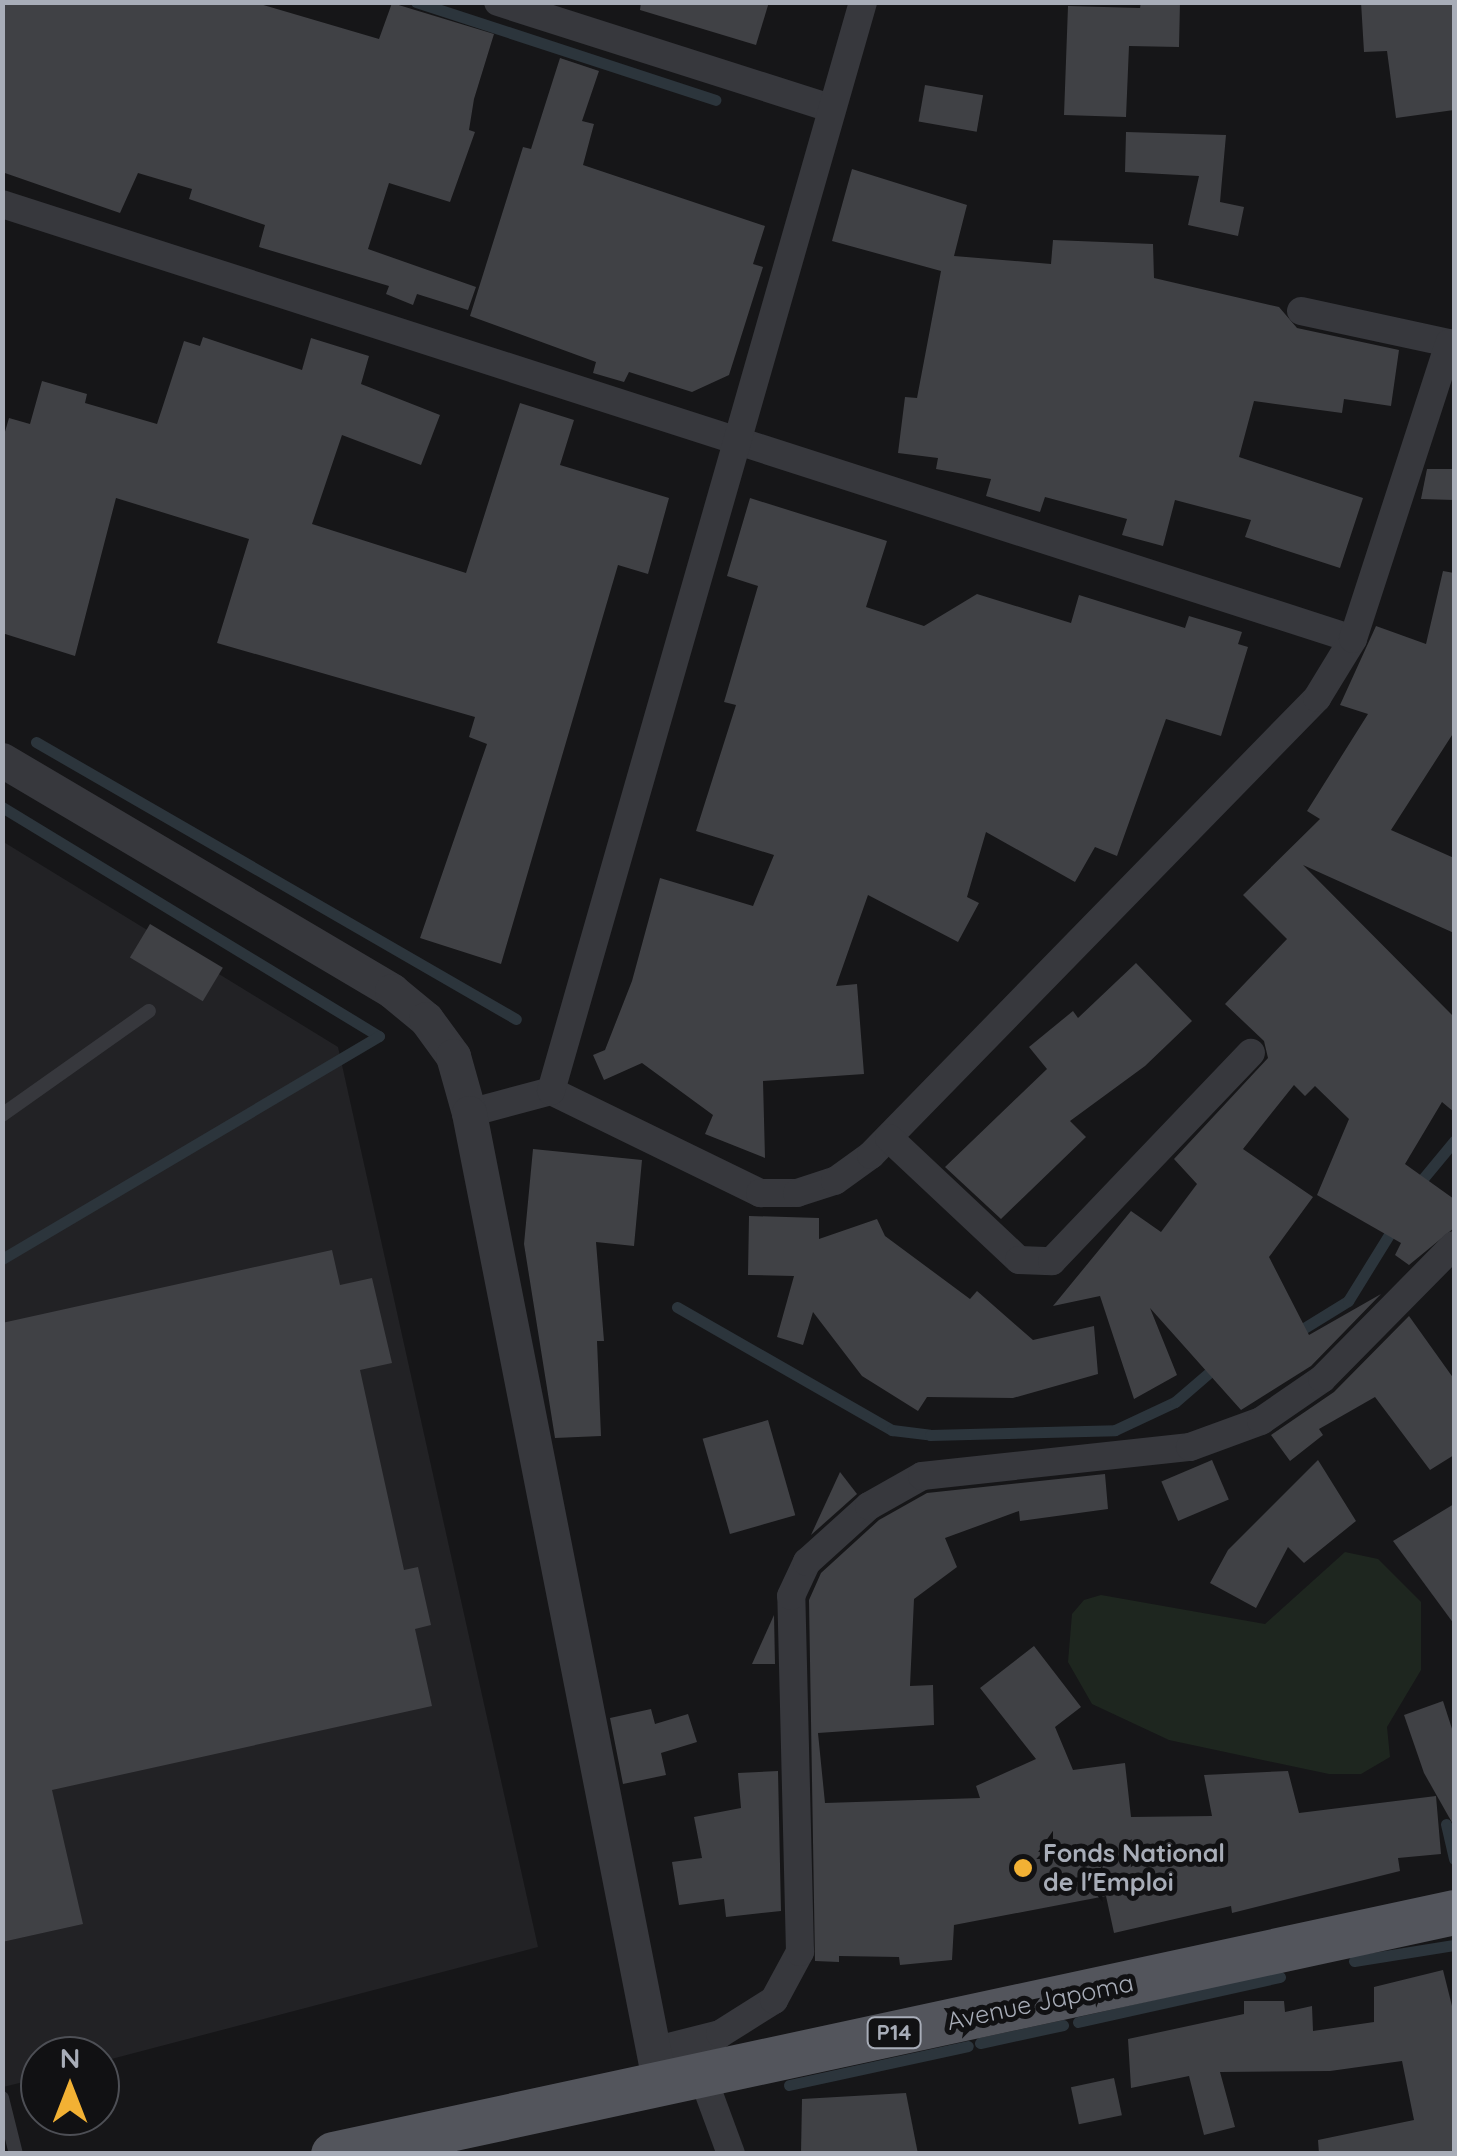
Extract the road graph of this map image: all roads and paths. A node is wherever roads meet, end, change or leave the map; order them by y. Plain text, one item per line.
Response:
1 (498, 2) edge
2 (862, 2) edge
3 (830, 108) junction
4 (2, 204) edge
5 (1301, 311) dead end
6 (1452, 343) edge
7 (736, 444) junction
8 (1353, 639) junction
9 (2, 760) edge
10 (149, 1012) dead end
11 (1250, 1053) dead end
12 (550, 1091) junction
13 (469, 1112) junction
14 (2, 1115) edge
15 (889, 1138) junction
16 (1454, 1245) edge
17 (1454, 1912) edge
18 (672, 2070) junction
19 (2, 2098) edge
20 (16, 2154) edge
21 (333, 2154) edge
22 (731, 2154) edge

1 - 3 street
2 - 3 street
3 - 7 street
4 - 7 street
5 - 6 street
6 - 8 street
7 - 8 street
7 - 12 street
8 - 15 street
9 - 13 street
10 - 14 lane
11 - 15 street
12 - 13 street
12 - 15 street
13 - 18 street
16 - 18 street
17 - 18 main road, Avenue Japoma / P14
18 - 21 main road, Avenue Japoma / P14
18 - 22 street
19 - 20 lane

